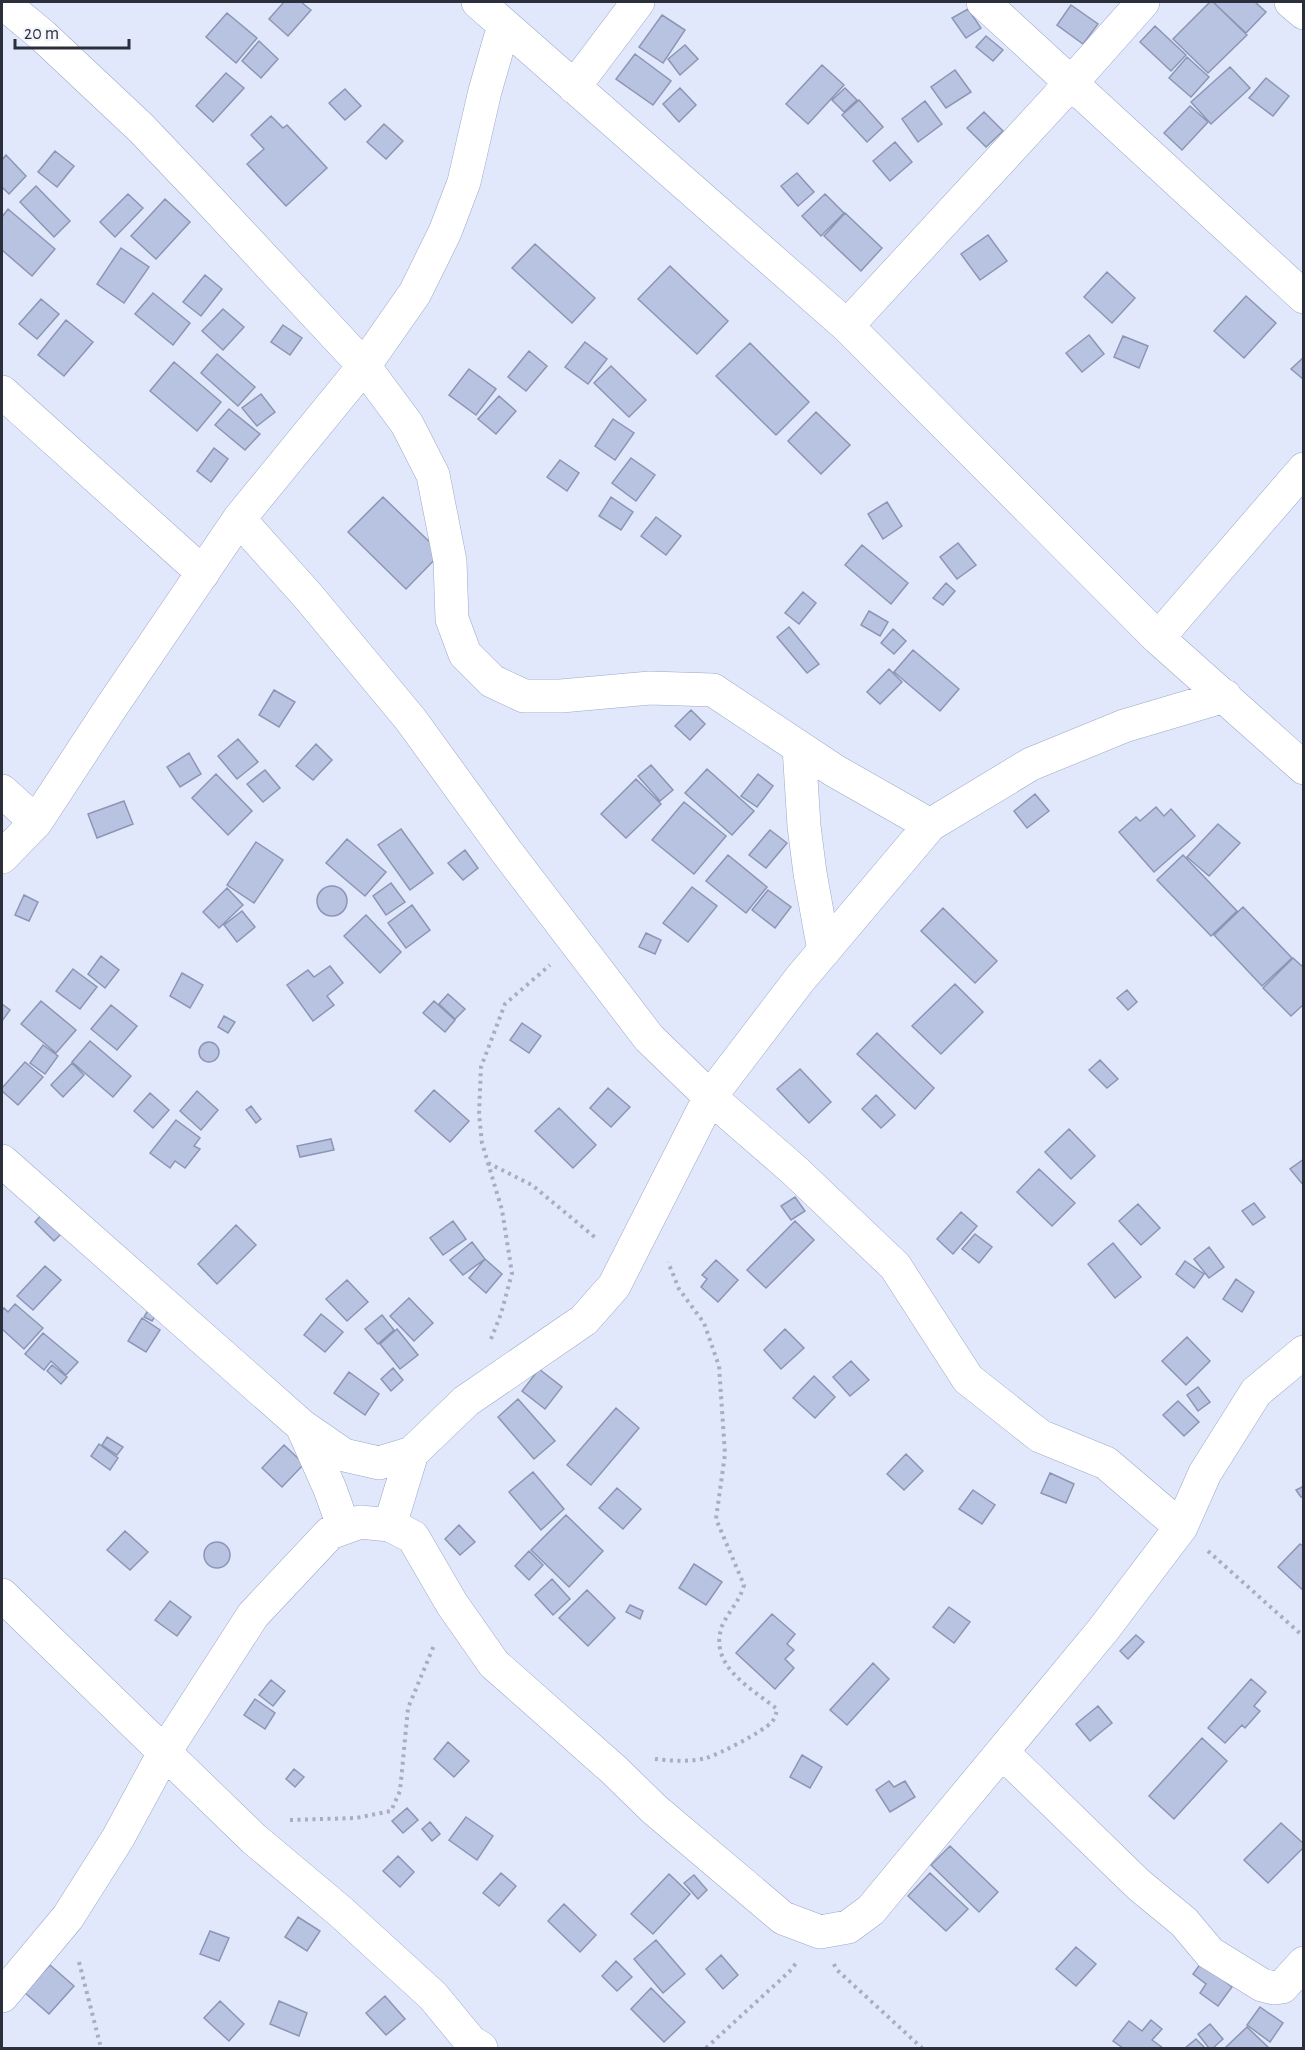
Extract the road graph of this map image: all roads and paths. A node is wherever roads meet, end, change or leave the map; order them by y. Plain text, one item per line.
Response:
1 (2, 2) edge
2 (478, 2) edge
3 (638, 2) edge
4 (983, 2) edge
5 (1143, 2) edge
6 (1291, 2) edge
7 (1304, 13) edge
8 (504, 25) junction
9 (1072, 82) junction
10 (574, 87) junction
11 (1304, 297) edge
12 (847, 326) junction
13 (364, 366) junction
14 (2, 392) edge
15 (1304, 469) edge
16 (239, 519) junction
17 (203, 573) junction
18 (1158, 638) junction
19 (1225, 696) junction
20 (800, 747) junction
21 (1304, 768) edge
22 (2, 791) edge
23 (36, 822) junction
24 (930, 825) junction
25 (2, 857) edge
26 (577, 942) junction
27 (825, 951) junction
28 (710, 1097) junction
29 (2, 1161) edge
30 (487, 1162) junction
31 (648, 1218) junction
32 (626, 1262) junction
33 (488, 1347) dead end
34 (1304, 1352) edge
35 (303, 1426) junction
36 (412, 1453) junction
37 (390, 1525) junction
38 (1181, 1527) junction
39 (344, 1528) junction
40 (2, 1595) edge
41 (452, 1604) junction
42 (1304, 1637) edge
43 (1002, 1752) junction
44 (164, 1754) junction
45 (598, 1755) junction
46 (236, 1822) junction
47 (68, 1917) junction
48 (820, 1932) junction
49 (1304, 1963) edge
50 (4, 1990) edge
51 (101, 2049) edge
52 (481, 2049) edge
53 (706, 2049) edge
54 (922, 2049) edge

1 - 13 street
2 - 8 street
3 - 10 street
4 - 9 street
5 - 9 street
6 - 7 street
8 - 10 street
8 - 13 street
9 - 11 street
9 - 12 street
10 - 12 street
12 - 18 street
13 - 16 street
13 - 20 street
14 - 17 street
15 - 18 street
16 - 17 street
16 - 26 street
17 - 23 street
18 - 19 street
19 - 21 street
19 - 24 street
20 - 24 street
20 - 27 street
22 - 23 street
23 - 25 street
24 - 27 street
26 - 28 street
26 - 30 path
27 - 28 street
28 - 31 street
28 - 38 street
29 - 35 street
30 - 32 path
30 - 33 path
31 - 32 street
31 - 45 path
32 - 36 street
34 - 38 street
35 - 36 street
35 - 39 street
36 - 37 street
37 - 39 street
37 - 41 street
38 - 42 path
38 - 43 street
39 - 44 street
40 - 44 street
41 - 45 street
41 - 46 path
43 - 48 street
43 - 49 street
44 - 46 street
44 - 47 street
45 - 48 street
46 - 52 street
47 - 50 street
47 - 51 path
48 - 53 path
48 - 54 path

